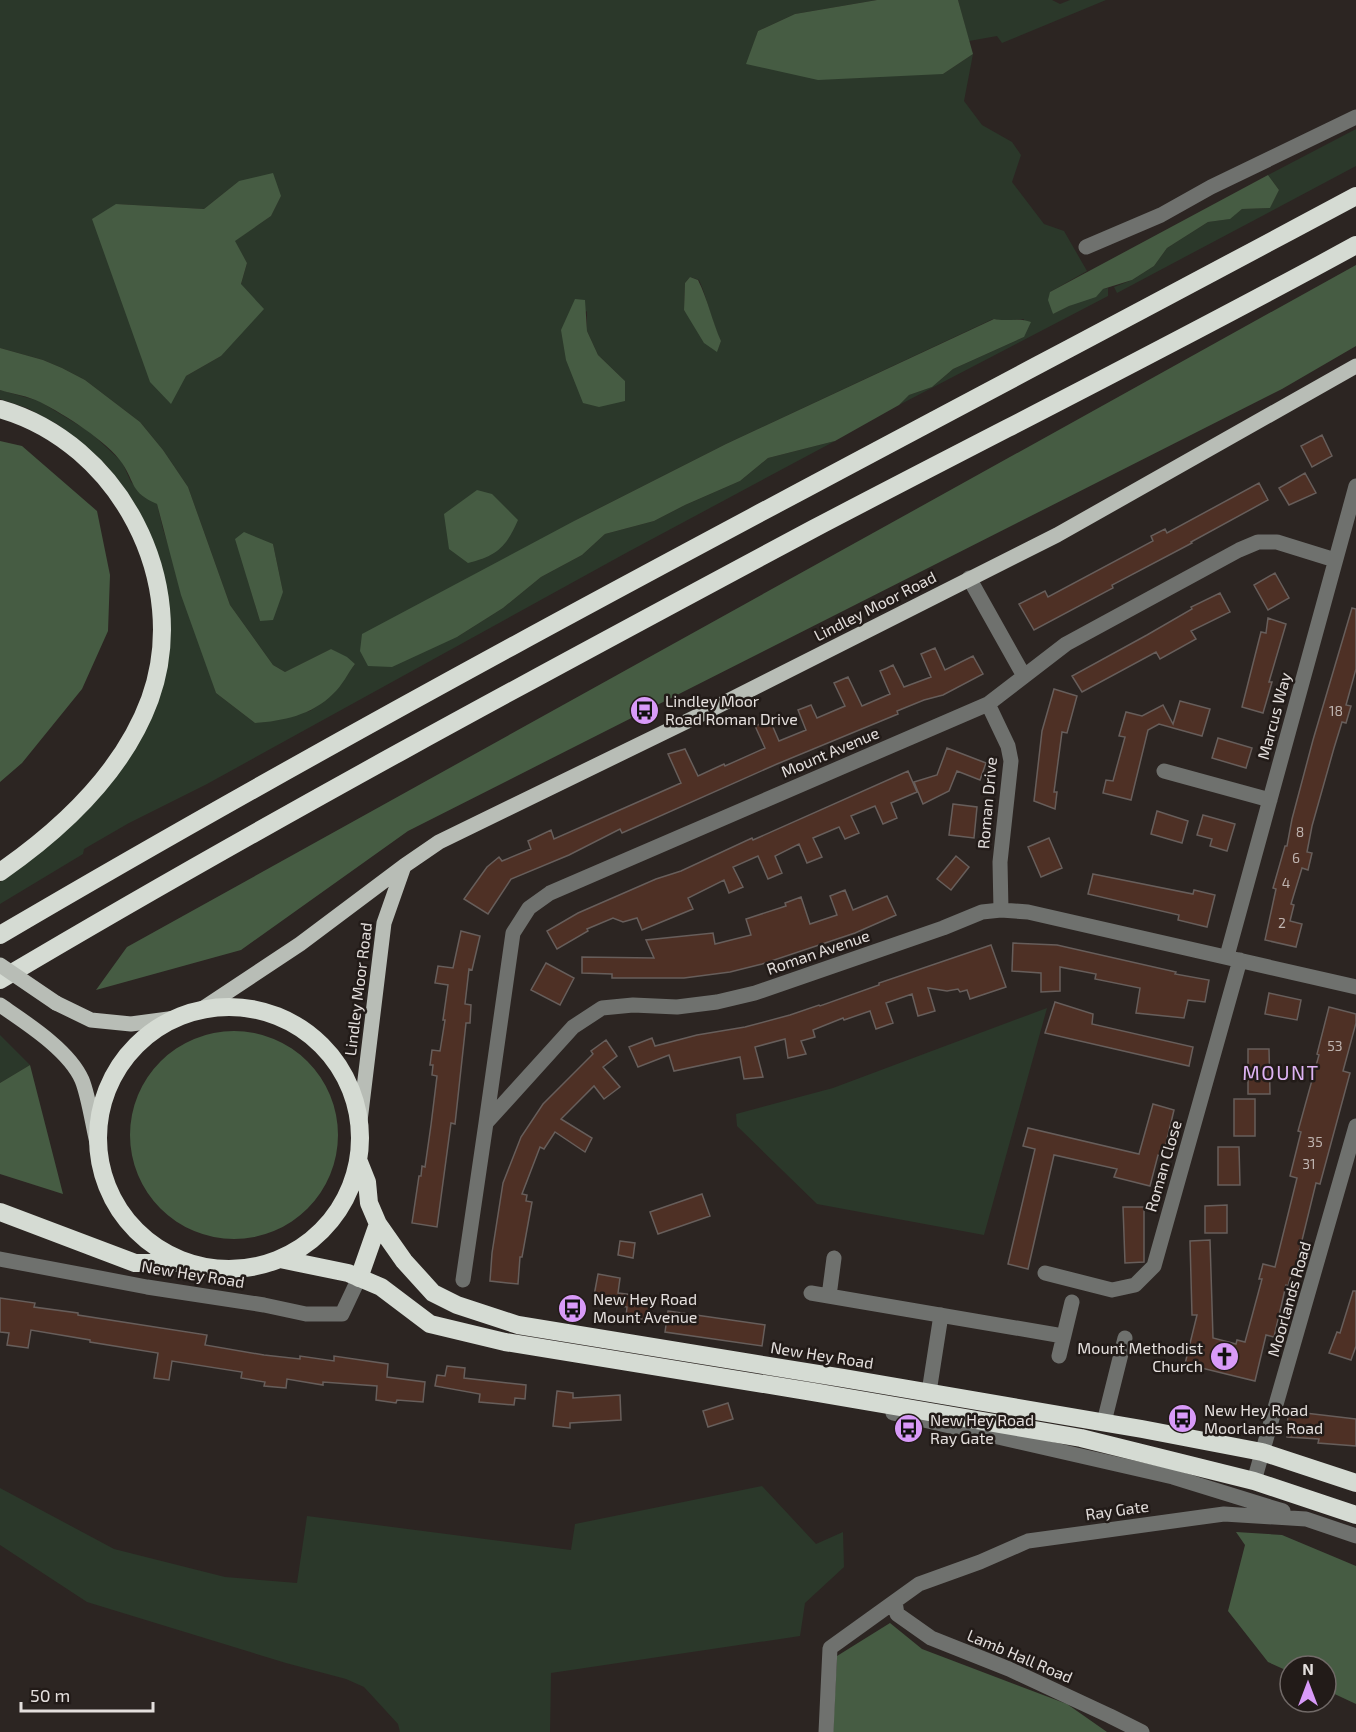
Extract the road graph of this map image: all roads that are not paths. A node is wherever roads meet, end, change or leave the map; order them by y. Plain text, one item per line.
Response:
1 (1356, 117) edge
2 (1356, 196) edge
3 (1356, 245) edge
4 (1086, 247) dead end
5 (1356, 366) edge
6 (0, 409) edge
7 (1356, 486) edge
8 (1335, 560) junction
9 (969, 578) junction
10 (1024, 676) junction
11 (988, 704) junction
12 (1164, 771) dead end
13 (1270, 800) junction
14 (404, 866) junction
15 (0, 872) edge
16 (1001, 910) junction
17 (0, 935) edge
18 (1233, 958) junction
19 (0, 965) edge
20 (0, 981) edge
21 (1356, 987) edge
22 (0, 1005) edge
23 (199, 1011) junction
24 (176, 1018) junction
25 (360, 1120) junction
26 (486, 1124) junction
27 (1356, 1126) edge
28 (98, 1148) junction
29 (359, 1162) junction
30 (0, 1212) edge
31 (378, 1224) junction
32 (834, 1258) dead end
33 (0, 1259) edge
34 (280, 1259) junction
35 (189, 1263) junction
36 (1045, 1273) dead end
37 (360, 1278) junction
38 (463, 1280) dead end
39 (811, 1293) dead end
40 (829, 1296) junction
41 (1072, 1302) dead end
42 (941, 1315) junction
43 (1063, 1336) junction
44 (1125, 1338) dead end
45 (1059, 1356) dead end
46 (813, 1392) junction
47 (929, 1392) junction
48 (1104, 1422) junction
49 (1262, 1452) junction
50 (1254, 1481) junction
51 (1356, 1483) edge
52 (1356, 1515) edge
53 (1306, 1519) junction
54 (1356, 1536) edge
55 (895, 1602) junction
56 (826, 1732) edge
57 (1142, 1732) edge

1 - 4 street
2 - 17 highway
3 - 20 highway
5 - 9 main road, Lindley Moor Road
6 - 15 highway
7 - 8 street, Marcus Way
8 - 10 street, Mount Avenue
8 - 13 street, Marcus Way
9 - 10 street
9 - 14 main road, Lindley Moor Road
10 - 11 street, Mount Avenue
11 - 16 street, Roman Drive
11 - 26 street, Mount Avenue
12 - 13 street
13 - 18 street, Marcus Way
14 - 23 main road, Lindley Moor Road
14 - 25 main road, Lindley Moor Road
16 - 18 street, Roman Avenue
16 - 26 street, Roman Avenue
18 - 21 street, Roman Avenue
18 - 36 street, Roman Close
19 - 24 main road, bridge
22 - 28 main road
23 - 24 highway
23 - 25 highway
24 - 28 highway
25 - 29 highway
26 - 38 street
27 - 49 street, Moorlands Road
28 - 35 highway
29 - 31 highway, New Hey Road
29 - 34 highway
30 - 35 highway
31 - 37 highway
31 - 47 highway, New Hey Road
32 - 40 street
33 - 37 street, New Hey Road
34 - 35 highway
34 - 37 highway
37 - 46 highway
39 - 40 street
40 - 42 street
41 - 43 street
42 - 43 street
42 - 47 street
43 - 45 street
44 - 48 street
46 - 50 highway
46 - 53 street
47 - 48 highway, New Hey Road
48 - 49 highway, New Hey Road
49 - 50 street, Moorlands Road
49 - 51 highway, New Hey Road
50 - 52 highway
53 - 54 street, Ray Gate
53 - 55 street, Ray Gate
55 - 56 street, Ray Gate
55 - 57 street, Lamb Hall Road

